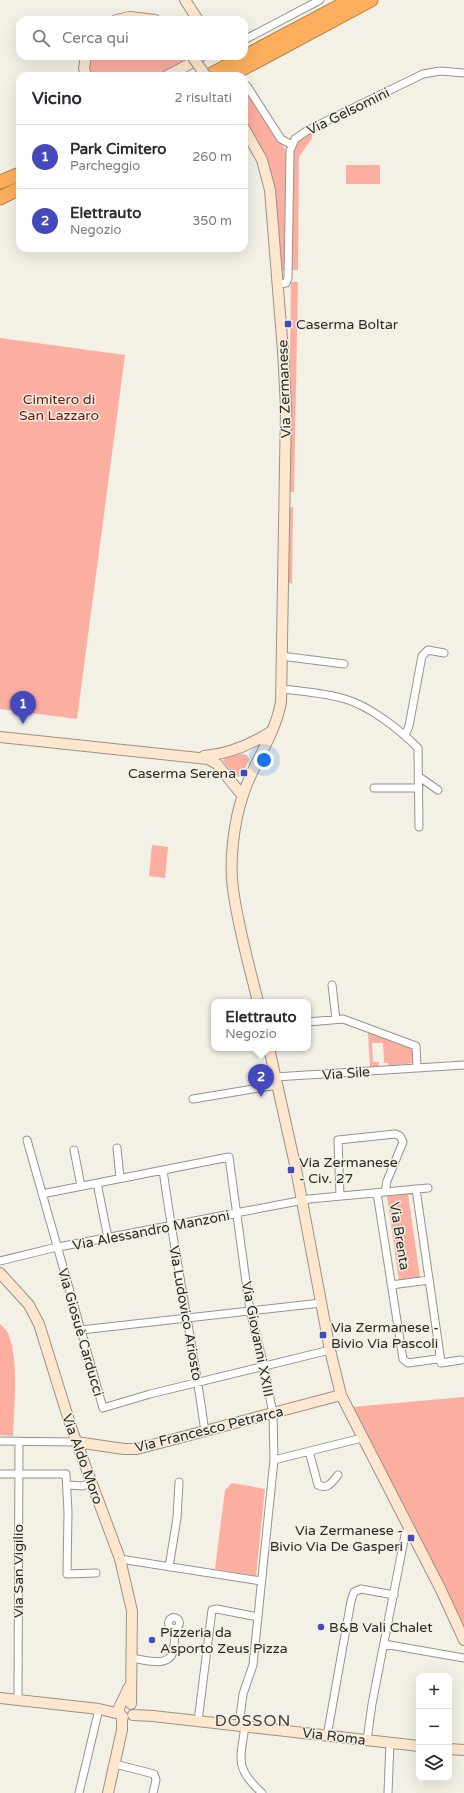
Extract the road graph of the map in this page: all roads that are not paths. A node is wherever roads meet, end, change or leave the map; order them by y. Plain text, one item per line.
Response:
1 (185, 0) edge
2 (320, 0) edge
3 (351, 0) edge
4 (371, 0) edge
5 (195, 16) edge
6 (248, 38) edge
7 (248, 54) edge
8 (85, 60) edge
9 (195, 60) edge
10 (197, 60) edge
11 (237, 60) edge
12 (85, 72) edge
13 (174, 72) edge
14 (204, 72) edge
15 (215, 72) edge
16 (236, 72) edge
17 (464, 73) edge
18 (248, 88) edge
19 (248, 135) edge
20 (292, 145) junction
21 (16, 174) edge
22 (16, 175) edge
23 (0, 177) edge
24 (0, 182) edge
25 (16, 186) edge
26 (16, 190) edge
27 (0, 192) edge
28 (0, 198) edge
29 (281, 278) junction
30 (444, 653) dead end
31 (281, 656) junction
32 (344, 664) dead end
33 (281, 689) junction
34 (272, 731) junction
35 (405, 735) junction
36 (0, 737) edge
37 (236, 749) junction
38 (193, 756) junction
39 (258, 761) junction
40 (418, 776) junction
41 (374, 788) dead end
42 (418, 788) junction
43 (438, 790) dead end
44 (242, 795) junction
45 (419, 827) dead end
46 (332, 985) dead end
47 (257, 999) edge
48 (336, 1019) junction
49 (311, 1022) edge
50 (270, 1051) edge
51 (464, 1065) edge
52 (418, 1068) junction
53 (276, 1081) junction
54 (193, 1099) dead end
55 (27, 1140) dead end
56 (117, 1148) dead end
57 (74, 1150) dead end
58 (163, 1170) junction
59 (120, 1178) junction
60 (97, 1183) junction
61 (81, 1186) junction
62 (428, 1188) dead end
63 (416, 1189) junction
64 (385, 1192) junction
65 (377, 1193) junction
66 (42, 1194) junction
67 (340, 1196) junction
68 (302, 1201) junction
69 (237, 1214) junction
70 (170, 1226) junction
71 (108, 1238) junction
72 (57, 1248) junction
73 (0, 1260) edge
74 (0, 1272) edge
75 (429, 1280) junction
76 (391, 1285) junction
77 (321, 1303) junction
78 (250, 1311) junction
79 (187, 1319) junction
80 (81, 1330) junction
81 (330, 1350) junction
82 (440, 1355) junction
83 (460, 1360) dead end
84 (264, 1366) junction
85 (198, 1382) junction
86 (341, 1395) junction
87 (273, 1414) junction
88 (206, 1432) junction
89 (362, 1438) junction
90 (0, 1441) edge
91 (19, 1441) junction
92 (76, 1442) junction
93 (309, 1451) junction
94 (274, 1460) junction
95 (0, 1474) edge
96 (18, 1474) junction
97 (338, 1476) dead end
98 (91, 1482) junction
99 (179, 1482) dead end
100 (67, 1486) junction
101 (409, 1526) junction
102 (120, 1559) junction
103 (170, 1567) junction
104 (96, 1573) dead end
105 (261, 1581) junction
106 (394, 1595) junction
107 (258, 1617) junction
108 (175, 1629) dead end
109 (464, 1640) edge
110 (384, 1644) junction
111 (132, 1658) junction
112 (464, 1658) edge
113 (0, 1698) edge
114 (18, 1700) junction
115 (99, 1709) junction
116 (126, 1711) junction
117 (198, 1721) junction
118 (242, 1726) junction
119 (327, 1736) junction
120 (367, 1740) junction
121 (390, 1743) junction
122 (416, 1746) edge
123 (115, 1764) junction
124 (79, 1793) edge
125 (108, 1793) edge
126 (153, 1793) edge
127 (262, 1793) edge
128 (388, 1793) edge

1 - 5 street
2 - 6 street
3 - 7 highway
4 - 16 highway
8 - 12 street
9 - 14 street, bridge
10 - 13 street
11 - 15 highway
17 - 20 street, Via Gelsomini
18 - 20 street
19 - 29 street, Via Zermanese
20 - 29 street, Via Gelsomini
21 - 23 highway
22 - 24 highway
25 - 27 highway
26 - 28 highway
29 - 31 street, Via Zermanese
30 - 35 street
31 - 32 street
31 - 33 street, Via Zermanese
33 - 34 street, Via Zermanese
33 - 35 street
34 - 37 street
34 - 39 street, Via Zermanese
35 - 40 street
36 - 38 street
37 - 38 street
37 - 39 street
38 - 44 street
39 - 44 street, Via Zermanese
40 - 42 street
40 - 43 street
41 - 42 street
42 - 45 street
44 - 47 street, Via Zermanese
46 - 48 street
48 - 49 street
48 - 52 street
50 - 53 street
51 - 52 street, Via Sile
52 - 53 street, Via Sile
53 - 54 street, Via Sile
53 - 68 street
55 - 66 street, Via Giosuè Carducci
56 - 59 street
57 - 61 street
58 - 59 street
58 - 69 street, Via Giovanni XXIII
58 - 70 street, Via Ludovico Ariosto
59 - 60 street
60 - 61 street
60 - 71 street
61 - 66 street
62 - 63 street, Via Alessandro Manzoni
63 - 64 street, Via Alessandro Manzoni
63 - 75 street, Via Brenta
64 - 65 street, Via Alessandro Manzoni
64 - 67 street
65 - 67 street, Via Alessandro Manzoni
65 - 76 street, Via Brenta
66 - 72 street, Via Giosuè Carducci
67 - 68 street, Via Alessandro Manzoni
68 - 69 street, Via Alessandro Manzoni
68 - 77 street
69 - 70 street, Via Alessandro Manzoni
69 - 78 street, Via Giovanni XXIII
70 - 71 street, Via Alessandro Manzoni
70 - 79 street, Via Ludovico Ariosto
71 - 72 street, Via Alessandro Manzoni
72 - 73 street, Via Alessandro Manzoni
72 - 80 street, Via Giosuè Carducci
74 - 92 street, Via Aldo Moro
75 - 76 street, Via Brenta
75 - 82 street, Via Brenta
76 - 82 street, Via Brenta
77 - 78 street
77 - 81 street
78 - 79 street
78 - 84 street, Via Giovanni XXIII
79 - 80 street
79 - 85 street, Via Ludovico Ariosto
80 - 85 street, Via Giosuè Carducci
81 - 84 street
81 - 86 street
82 - 83 street
84 - 85 street
84 - 87 street, Via Giovanni XXIII
85 - 88 street, Via Ludovico Ariosto
86 - 87 street, Via Francesco Petrarca
86 - 89 street
87 - 88 street, Via Francesco Petrarca
87 - 94 street, Via Giovanni XXIII
88 - 92 street, Via Francesco Petrarca
89 - 93 street
89 - 101 street
90 - 91 street
91 - 92 street
91 - 96 street, Via San Vigilio
92 - 98 street, Via Aldo Moro
93 - 94 street
93 - 97 street
94 - 105 street, Via Giovanni XXIII
95 - 96 street
96 - 100 street
96 - 114 street, Via San Vigilio
98 - 100 street
98 - 102 street, Via Aldo Moro
99 - 103 street
100 - 104 street
101 - 106 street
101 - 109 street
102 - 103 street
102 - 111 street, Via Aldo Moro
103 - 105 street
105 - 107 street, Via Giovanni XXIII
106 - 110 street
106 - 119 street
107 - 117 street
107 - 118 street, Via Giovanni XXIII
108 - 111 street
110 - 112 street
110 - 120 street
111 - 116 street, Via Aldo Moro
113 - 114 street, Via Roma
114 - 115 street, Via Roma
115 - 116 street, Via Roma
115 - 124 street
116 - 117 street, Via Roma
116 - 123 street, Via Aldo Moro
117 - 118 street, Via Roma
118 - 119 street, Via Roma
118 - 127 street, Via Giovanni XXIII
119 - 120 street, Via Roma
120 - 121 street, Via Roma
121 - 122 street, Via Roma
121 - 128 street
123 - 125 street, Via Aldo Moro
123 - 126 street

